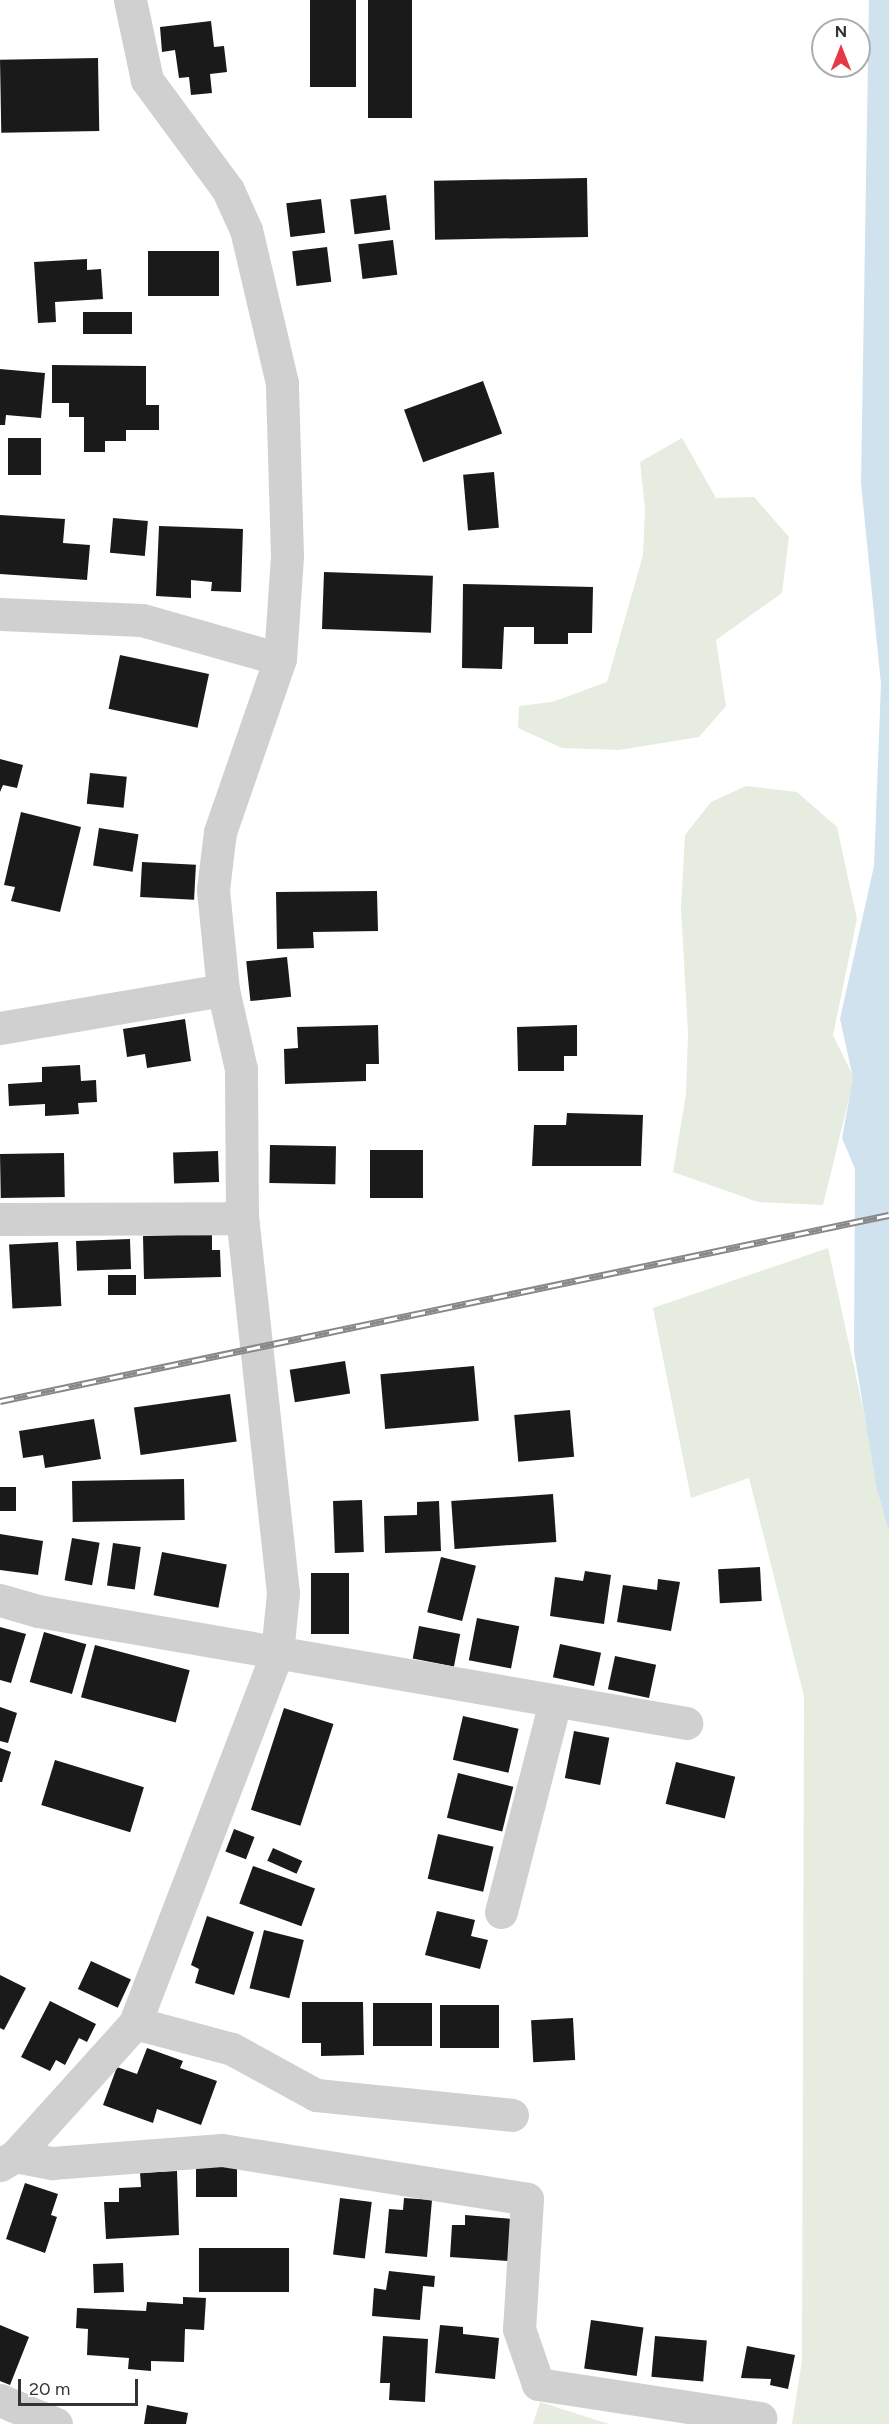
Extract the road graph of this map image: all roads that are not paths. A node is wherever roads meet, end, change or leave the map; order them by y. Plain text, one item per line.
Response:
1 (130, 0) edge
2 (0, 614) edge
3 (280, 659) junction
4 (223, 990) junction
5 (0, 1028) edge
6 (242, 1218) junction
7 (0, 1219) edge
8 (0, 1600) edge
9 (277, 1653) junction
10 (555, 1701) junction
11 (686, 1723) dead end
12 (501, 1912) dead end
13 (135, 2023) junction
14 (512, 2115) dead end
15 (7, 2160) edge
16 (0, 2400) edge
17 (760, 2418) dead end
18 (56, 2424) edge

1 - 3 street
2 - 3 street
3 - 4 street
4 - 5 street
4 - 6 street
6 - 7 street
6 - 9 street
8 - 9 street
9 - 10 street
9 - 13 street
10 - 11 street
10 - 12 street
13 - 14 street
13 - 15 street
15 - 17 street
16 - 18 street

